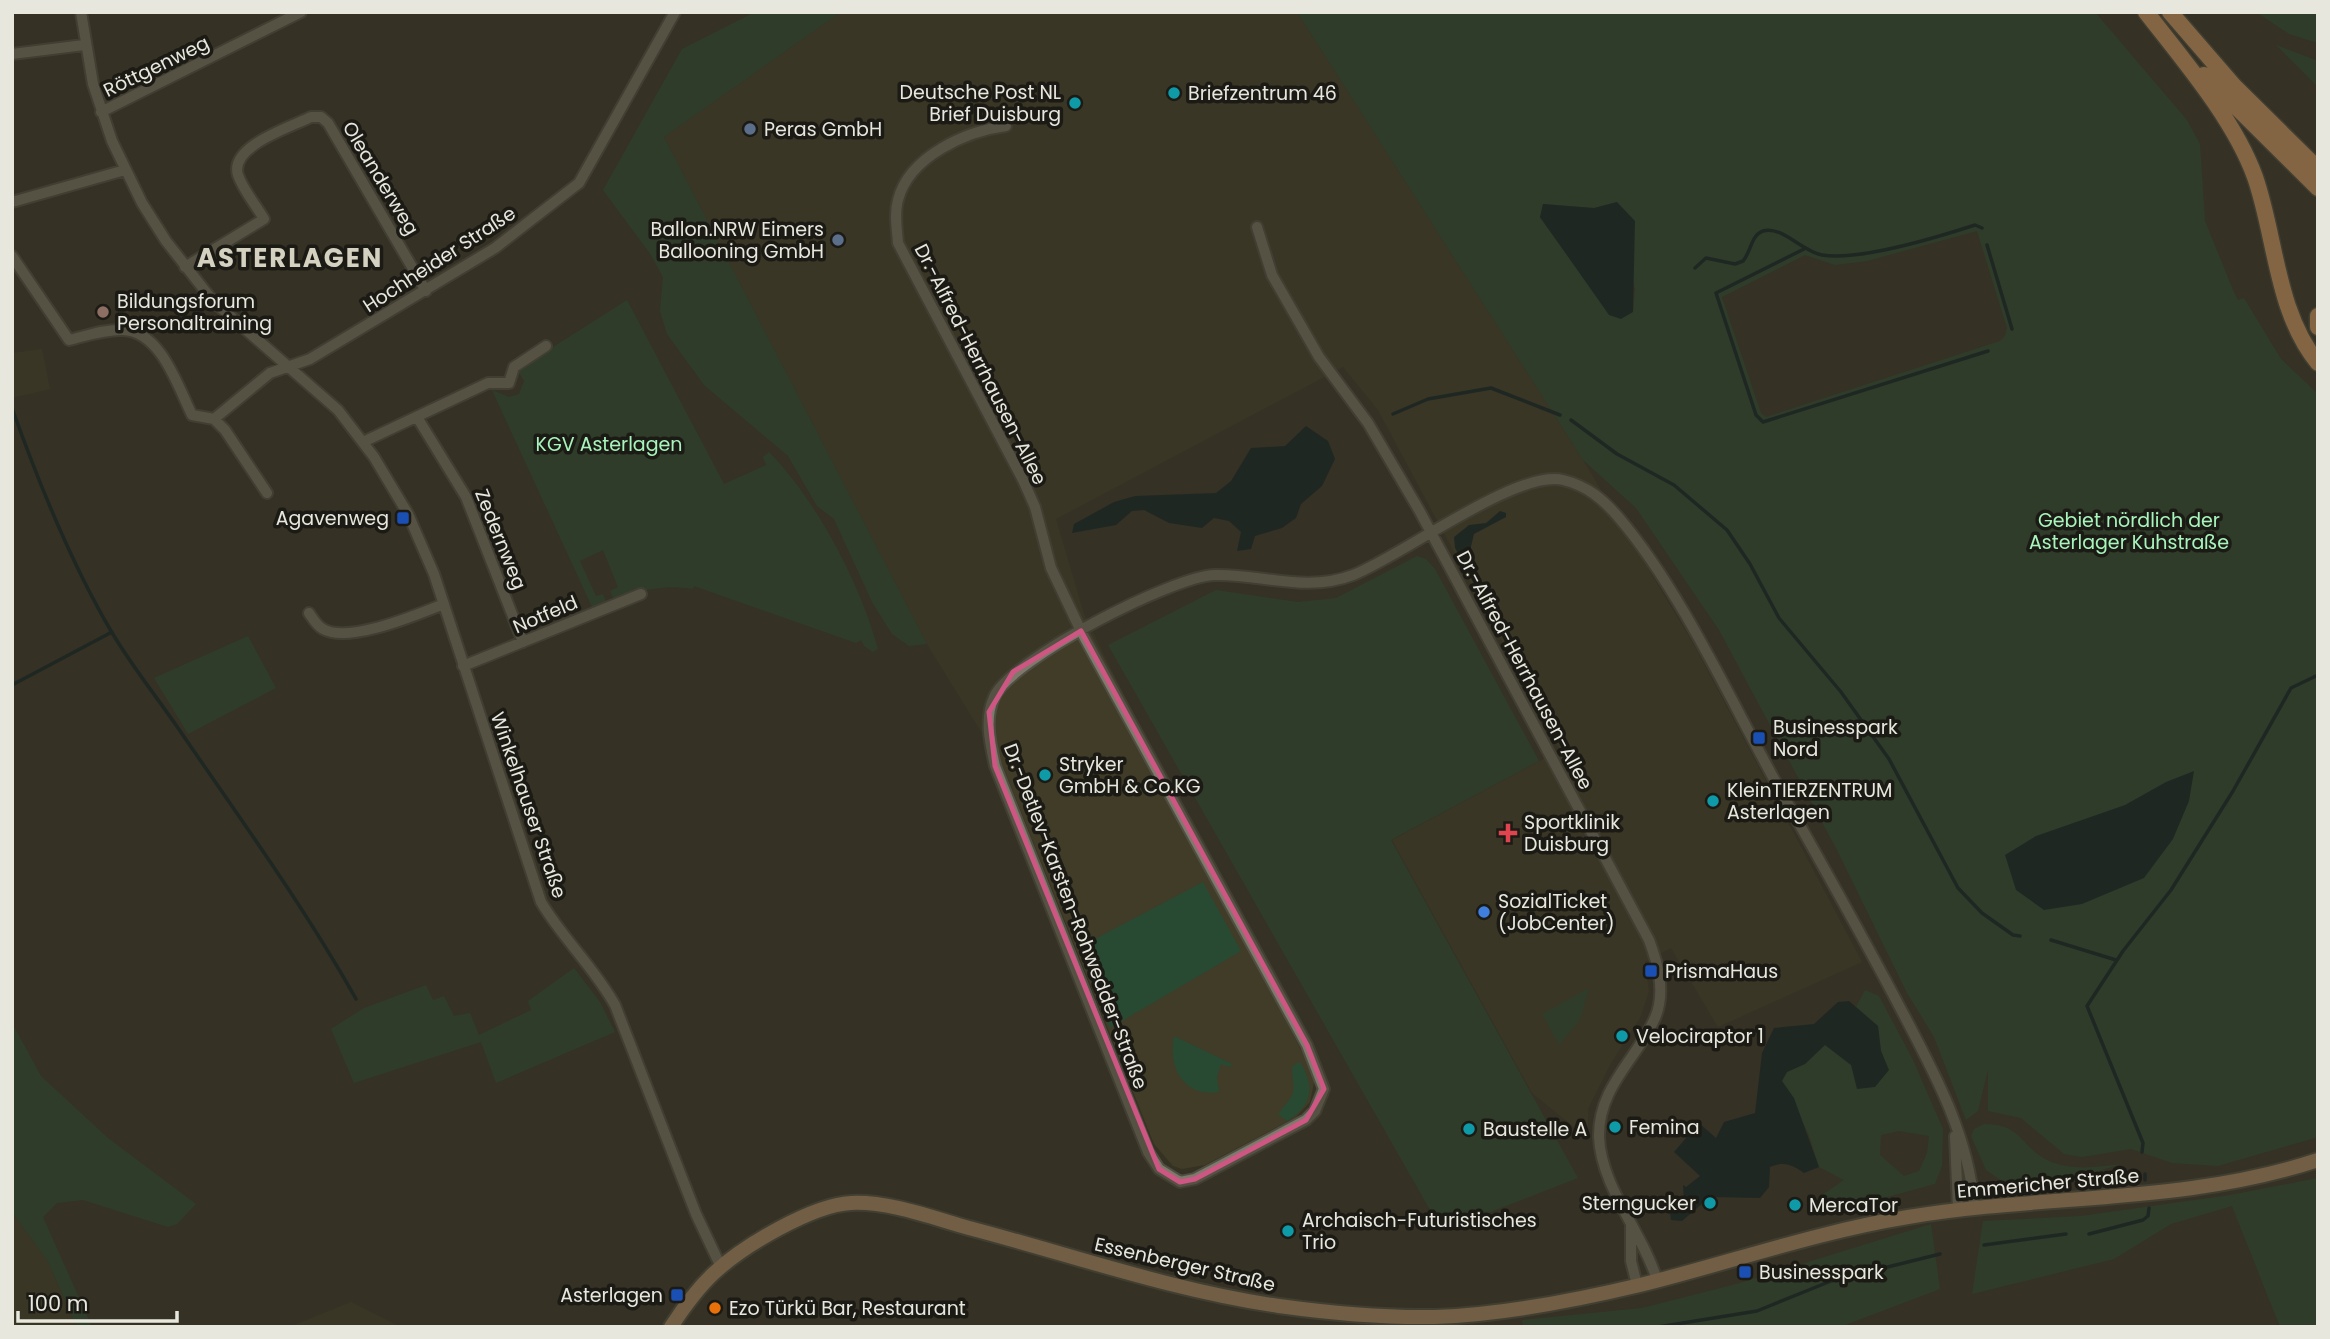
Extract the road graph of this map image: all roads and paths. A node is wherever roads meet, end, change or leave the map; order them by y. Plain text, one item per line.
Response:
1 (81, 12) edge
2 (301, 12) edge
3 (675, 12) edge
4 (2170, 12) edge
5 (2151, 19) edge
6 (84, 45) junction
7 (12, 54) edge
8 (101, 112) junction
9 (1006, 126) dead end
10 (2318, 169) edge
11 (125, 170) junction
12 (2318, 188) edge
13 (12, 202) edge
14 (1257, 227) dead end
15 (12, 256) edge
16 (185, 267) junction
17 (426, 290) junction
18 (2318, 316) edge
19 (2318, 327) edge
20 (546, 346) dead end
21 (2318, 363) edge
22 (287, 368) junction
23 (417, 417) junction
24 (214, 419) junction
25 (363, 442) junction
26 (267, 494) dead end
27 (1431, 533) junction
28 (641, 594) dead end
29 (444, 604) junction
30 (309, 613) dead end
31 (1081, 631) junction
32 (523, 642) junction
33 (463, 666) junction
34 (1253, 946) joint
35 (1955, 1129) junction
36 (2318, 1160) edge
37 (1974, 1206) junction
38 (1958, 1209) junction
39 (1631, 1223) junction
40 (1781, 1245) joint
41 (721, 1267) junction
42 (1657, 1280) junction
43 (1637, 1285) junction
44 (671, 1327) edge

1 - 6 street, Winkelhauser Straße
2 - 8 street, Röttgenweg
3 - 17 street, Hochheider Straße
4 - 10 highway
5 - 12 highway
5 - 21 highway
6 - 7 street
6 - 8 street, Winkelhauser Straße
8 - 11 street, Winkelhauser Straße
9 - 31 street, Dr.-Alfred-Herrhausen-Allee
11 - 13 street
11 - 16 street, Winkelhauser Straße
14 - 27 street, Dr.-Alfred-Herrhausen-Allee
15 - 24 street
16 - 17 street, Oleanderweg
16 - 22 street, Winkelhauser Straße
17 - 22 street, Hochheider Straße
18 - 19 highway
20 - 23 street
22 - 24 street
22 - 25 street, Winkelhauser Straße
23 - 25 street
23 - 32 street, Zedernweg
24 - 26 street
25 - 29 street, Winkelhauser Straße
27 - 31 street, Dr.-Detlev-Karsten-Rohwedder-Straße
27 - 35 street, Dr.-Detlev-Karsten-Rohwedder-Straße
27 - 39 street, Dr.-Alfred-Herrhausen-Allee
28 - 32 street, Notfeld
29 - 30 street
29 - 33 street, Winkelhauser Straße
31 - 34 street, Dr.-Alfred-Herrhausen-Allee
31 - 34 street, Dr.-Detlev-Karsten-Rohwedder-Straße
32 - 33 street, Notfeld
33 - 41 street, Winkelhauser Straße
35 - 37 street, Dr.-Detlev-Karsten-Rohwedder-Straße
35 - 38 street, Dr.-Detlev-Karsten-Rohwedder-Straße
36 - 37 main road, Emmericher Straße
37 - 38 main road, Emmericher Straße
38 - 40 main road, Emmericher Straße
39 - 42 street, Dr.-Alfred-Herrhausen-Allee
39 - 43 street, Dr.-Alfred-Herrhausen-Allee
40 - 42 main road, Essenberger Straße
41 - 43 main road, Essenberger Straße
41 - 44 main road, Essenberger Straße
42 - 43 main road, Essenberger Straße

